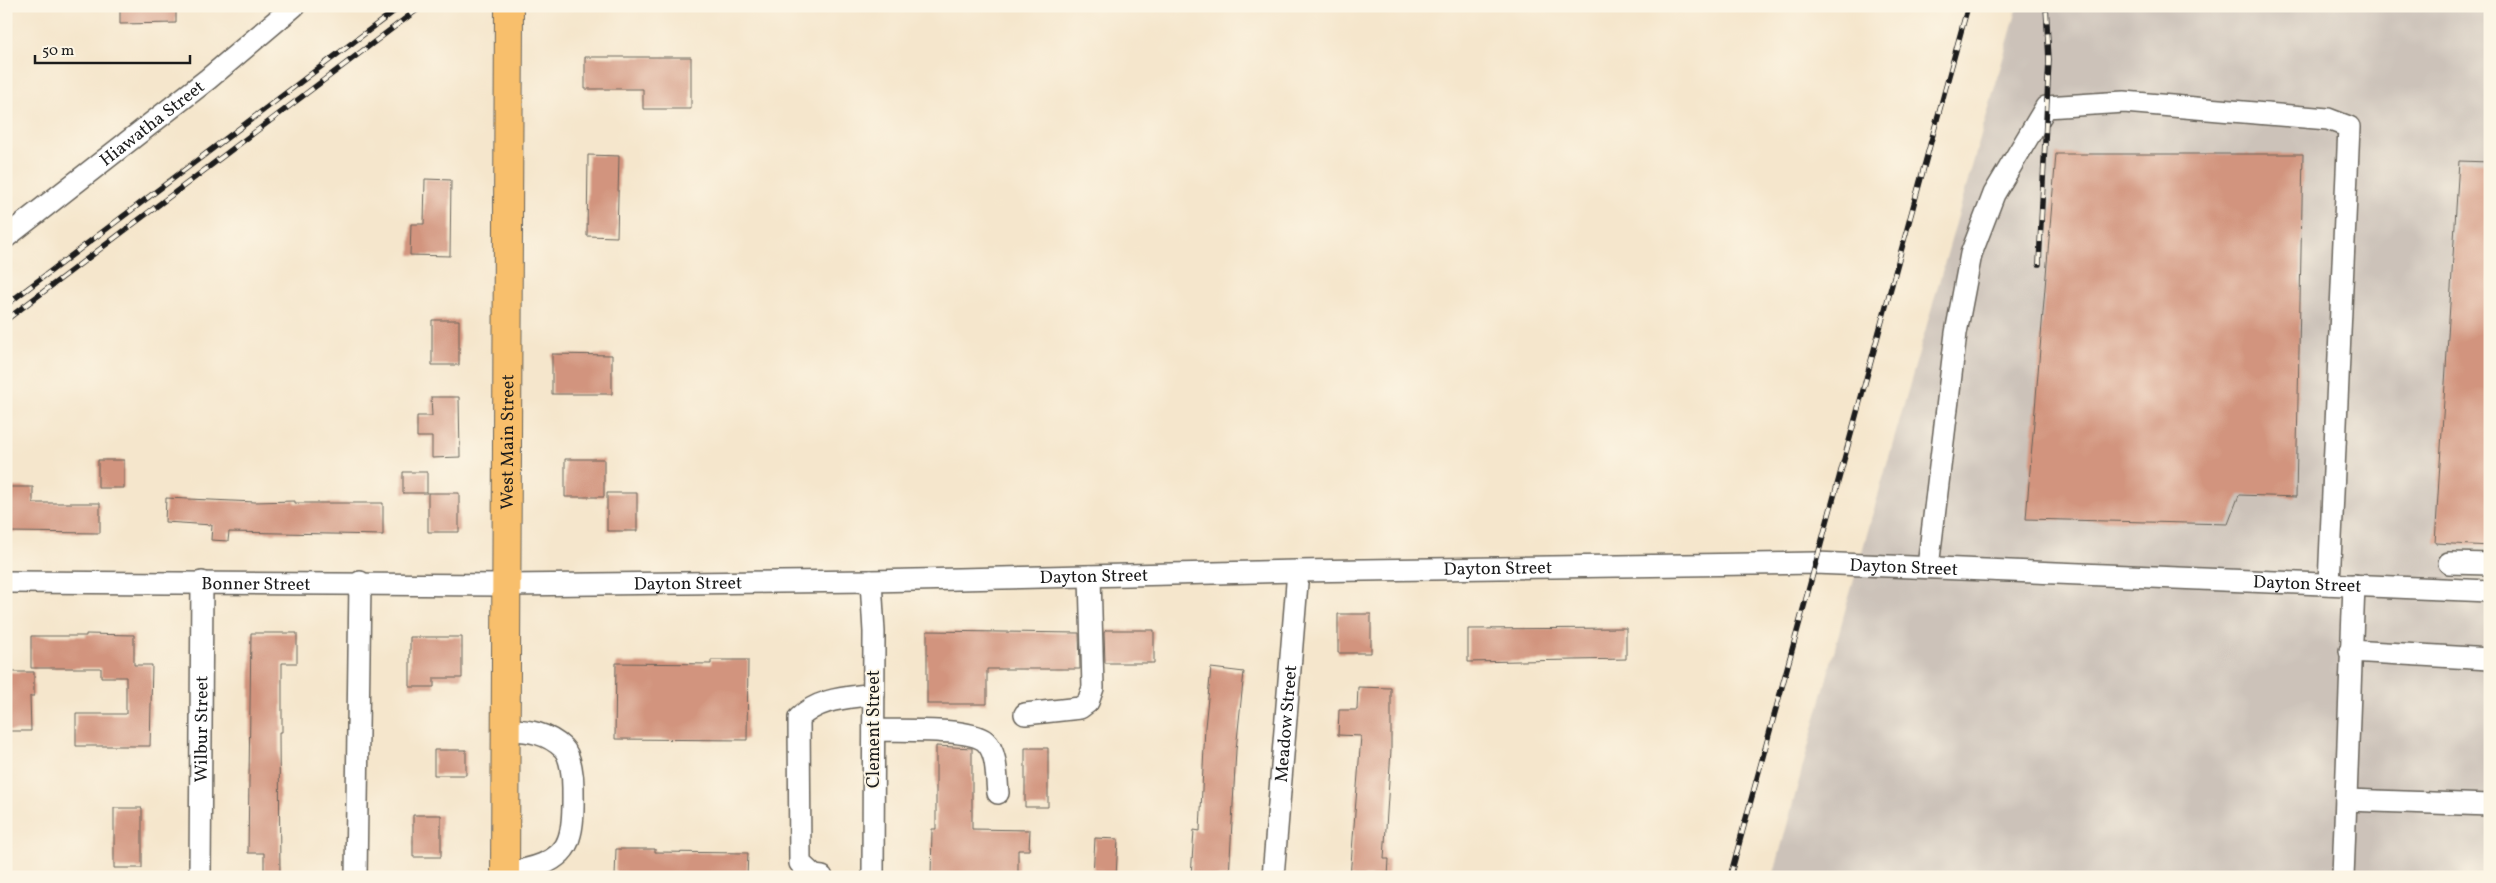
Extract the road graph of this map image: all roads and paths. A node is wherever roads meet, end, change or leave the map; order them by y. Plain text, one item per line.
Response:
1 (294, 6) edge
2 (509, 6) edge
3 (6, 237) edge
4 (2449, 563) dead end
5 (2490, 564) edge
6 (1928, 568) junction
7 (1298, 571) junction
8 (1090, 576) junction
9 (871, 581) junction
10 (6, 582) edge
11 (202, 582) junction
12 (360, 582) junction
13 (507, 584) junction
14 (2329, 584) junction
15 (2354, 584) junction
16 (2490, 592) edge
17 (2350, 651) junction
18 (2490, 659) edge
19 (874, 694) junction
20 (1025, 714) dead end
21 (506, 729) junction
22 (874, 730) junction
23 (998, 793) dead end
24 (2346, 800) junction
25 (2490, 805) edge
26 (505, 875) edge
27 (200, 877) edge
28 (356, 877) edge
29 (822, 877) edge
30 (873, 877) edge
31 (1273, 877) edge
32 (2343, 877) edge

1 - 3 street, Hiawatha Street
2 - 13 main road, West Main Street
4 - 5 street
6 - 7 street, Dayton Street
6 - 14 street, Dayton Street
6 - 14 street
7 - 8 street, Dayton Street
7 - 31 street, Meadow Street
8 - 9 street, Dayton Street
8 - 20 street
9 - 13 street, Dayton Street
9 - 19 street, Clement Street
10 - 11 street, Bonner Street
11 - 12 street, Bonner Street
11 - 27 street, Wilbur Street
12 - 13 street, Bonner Street
12 - 28 street
13 - 21 main road, West Main Street
14 - 15 street, Dayton Street
15 - 16 street, Dayton Street
15 - 17 street
17 - 18 street
17 - 24 street
19 - 22 street, Clement Street
19 - 29 street
21 - 26 main road, West Main Street
21 - 26 street
22 - 23 street
22 - 30 street, Clement Street
24 - 25 street
24 - 32 street

